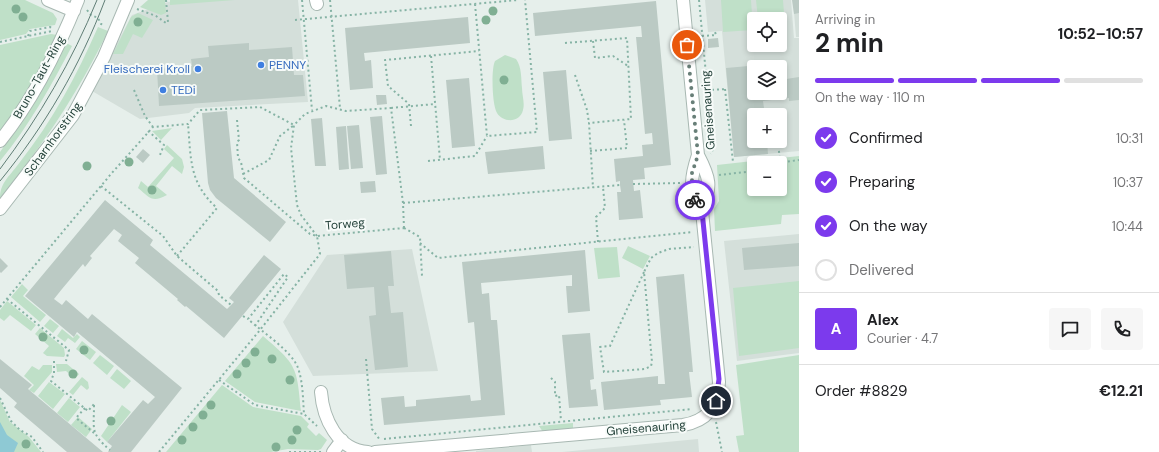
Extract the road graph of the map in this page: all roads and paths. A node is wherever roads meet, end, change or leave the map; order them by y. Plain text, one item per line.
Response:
1 (48, 0) edge
2 (166, 0) edge
3 (302, 0) edge
4 (330, 0) edge
5 (518, 0) edge
6 (525, 0) edge
7 (683, 0) edge
8 (699, 0) edge
9 (475, 4) junction
10 (129, 5) edge
11 (79, 7) edge
12 (332, 16) junction
13 (107, 18) dead end
14 (304, 19) junction
15 (295, 20) dead end
16 (55, 30) dead end
17 (51, 31) dead end
18 (715, 32) dead end
19 (28, 36) junction
20 (702, 36) junction
21 (593, 41) junction
22 (0, 42) edge
23 (565, 44) dead end
24 (479, 51) junction
25 (431, 56) junction
26 (628, 66) junction
27 (575, 75) dead end
28 (134, 90) dead end
29 (707, 90) junction
30 (435, 104) junction
31 (409, 106) junction
32 (391, 108) junction
33 (340, 109) junction
34 (312, 110) junction
35 (237, 120) dead end
36 (624, 120) junction
37 (589, 123) junction
38 (188, 124) junction
39 (294, 125) junction
40 (411, 126) dead end
41 (153, 127) junction
42 (148, 131) junction
43 (487, 136) junction
44 (0, 141) edge
45 (590, 151) junction
46 (160, 155) dead end
47 (698, 155) junction
48 (440, 160) junction
49 (711, 160) dead end
50 (799, 160) edge
51 (428, 161) dead end
52 (733, 162) dead end
53 (787, 162) edge
54 (747, 172) edge
55 (243, 174) junction
56 (709, 182) junction
57 (691, 183) junction
58 (633, 184) dead end
59 (101, 186) junction
60 (620, 186) dead end
61 (603, 187) junction
62 (593, 188) junction
63 (403, 203) junction
64 (0, 209) edge
65 (702, 211) junction
66 (404, 228) junction
67 (704, 231) junction
68 (318, 236) junction
69 (598, 242) junction
70 (420, 243) junction
71 (705, 246) junction
72 (177, 256) junction
73 (644, 272) junction
74 (422, 276) dead end
75 (7, 299) junction
76 (231, 305) dead end
77 (0, 307) edge
78 (243, 316) dead end
79 (248, 320) junction
80 (255, 326) junction
81 (260, 330) junction
82 (366, 359) dead end
83 (54, 361) dead end
84 (66, 361) dead end
85 (551, 378) dead end
86 (220, 380) junction
87 (321, 392) dead end
88 (0, 398) edge
89 (85, 408) junction
90 (698, 409) dead end
91 (304, 414) junction
92 (715, 419) dead end
93 (561, 421) junction
94 (320, 430) dead end
95 (94, 433) junction
96 (342, 440) junction
97 (381, 441) junction
98 (110, 450) dead end
99 (373, 450) edge
100 (43, 452) edge
101 (159, 452) edge
102 (289, 452) edge
103 (328, 452) edge
104 (333, 452) edge
105 (722, 452) edge

1 - 11 street
2 - 10 path
3 - 14 path
4 - 12 path
5 - 9 path
6 - 43 path
7 - 47 street, Gneisenauring
8 - 20 path, Gneisenauring
9 - 12 path
9 - 24 path
10 - 64 street, Scharnhorstring
11 - 13 path
11 - 44 street, Bruno-Taut-Ring
12 - 14 path
12 - 33 path
14 - 15 path
14 - 34 path
16 - 19 path
17 - 19 path
18 - 20 path
19 - 22 path
20 - 29 path, Gneisenauring
21 - 23 path
21 - 26 path
21 - 26 path
24 - 25 path
24 - 43 path
25 - 30 path
25 - 31 path
26 - 36 path
27 - 37 path
28 - 41 path
29 - 49 path, Gneisenauring
29 - 52 path
30 - 31 path
30 - 48 path
31 - 32 path
31 - 40 path
32 - 33 path
32 - 63 path
33 - 34 path
34 - 39 path
35 - 55 path
36 - 37 path
36 - 45 path
37 - 45 path
38 - 39 path
38 - 41 path
38 - 72 path
39 - 55 path
39 - 68 path
41 - 42 path
42 - 46 path
42 - 59 path
43 - 48 path
45 - 62 path
47 - 56 street, Gneisenauring
47 - 57 street, Gneisenauring
48 - 51 path
50 - 53 path
54 - 56 path
55 - 68 path
56 - 65 street, Gneisenauring
57 - 58 path
57 - 65 street, Gneisenauring
59 - 72 path
59 - 75 path
60 - 61 path
61 - 62 path
61 - 69 path
62 - 63 path
63 - 66 path
65 - 67 street, Gneisenauring
66 - 68 path, Torweg
66 - 70 path
67 - 69 path
67 - 71 street, Gneisenauring
68 - 81 path, Torweg
69 - 70 path
70 - 74 path
71 - 73 path
71 - 99 street, Gneisenauring
72 - 76 path
73 - 73 path
75 - 77 path
75 - 84 path
78 - 79 path
79 - 80 path
79 - 80 path
80 - 81 path
81 - 86 path, Torweg
81 - 91 path
82 - 97 path
83 - 89 path
85 - 93 path
86 - 91 path
86 - 101 path, Torweg
87 - 96 street, Gneisenauring
88 - 100 path
89 - 95 path
89 - 95 path
90 - 93 path
91 - 94 path
92 - 105 path
93 - 97 path
95 - 98 path
96 - 99 street, Gneisenauring
96 - 104 street
97 - 99 path
102 - 103 path

